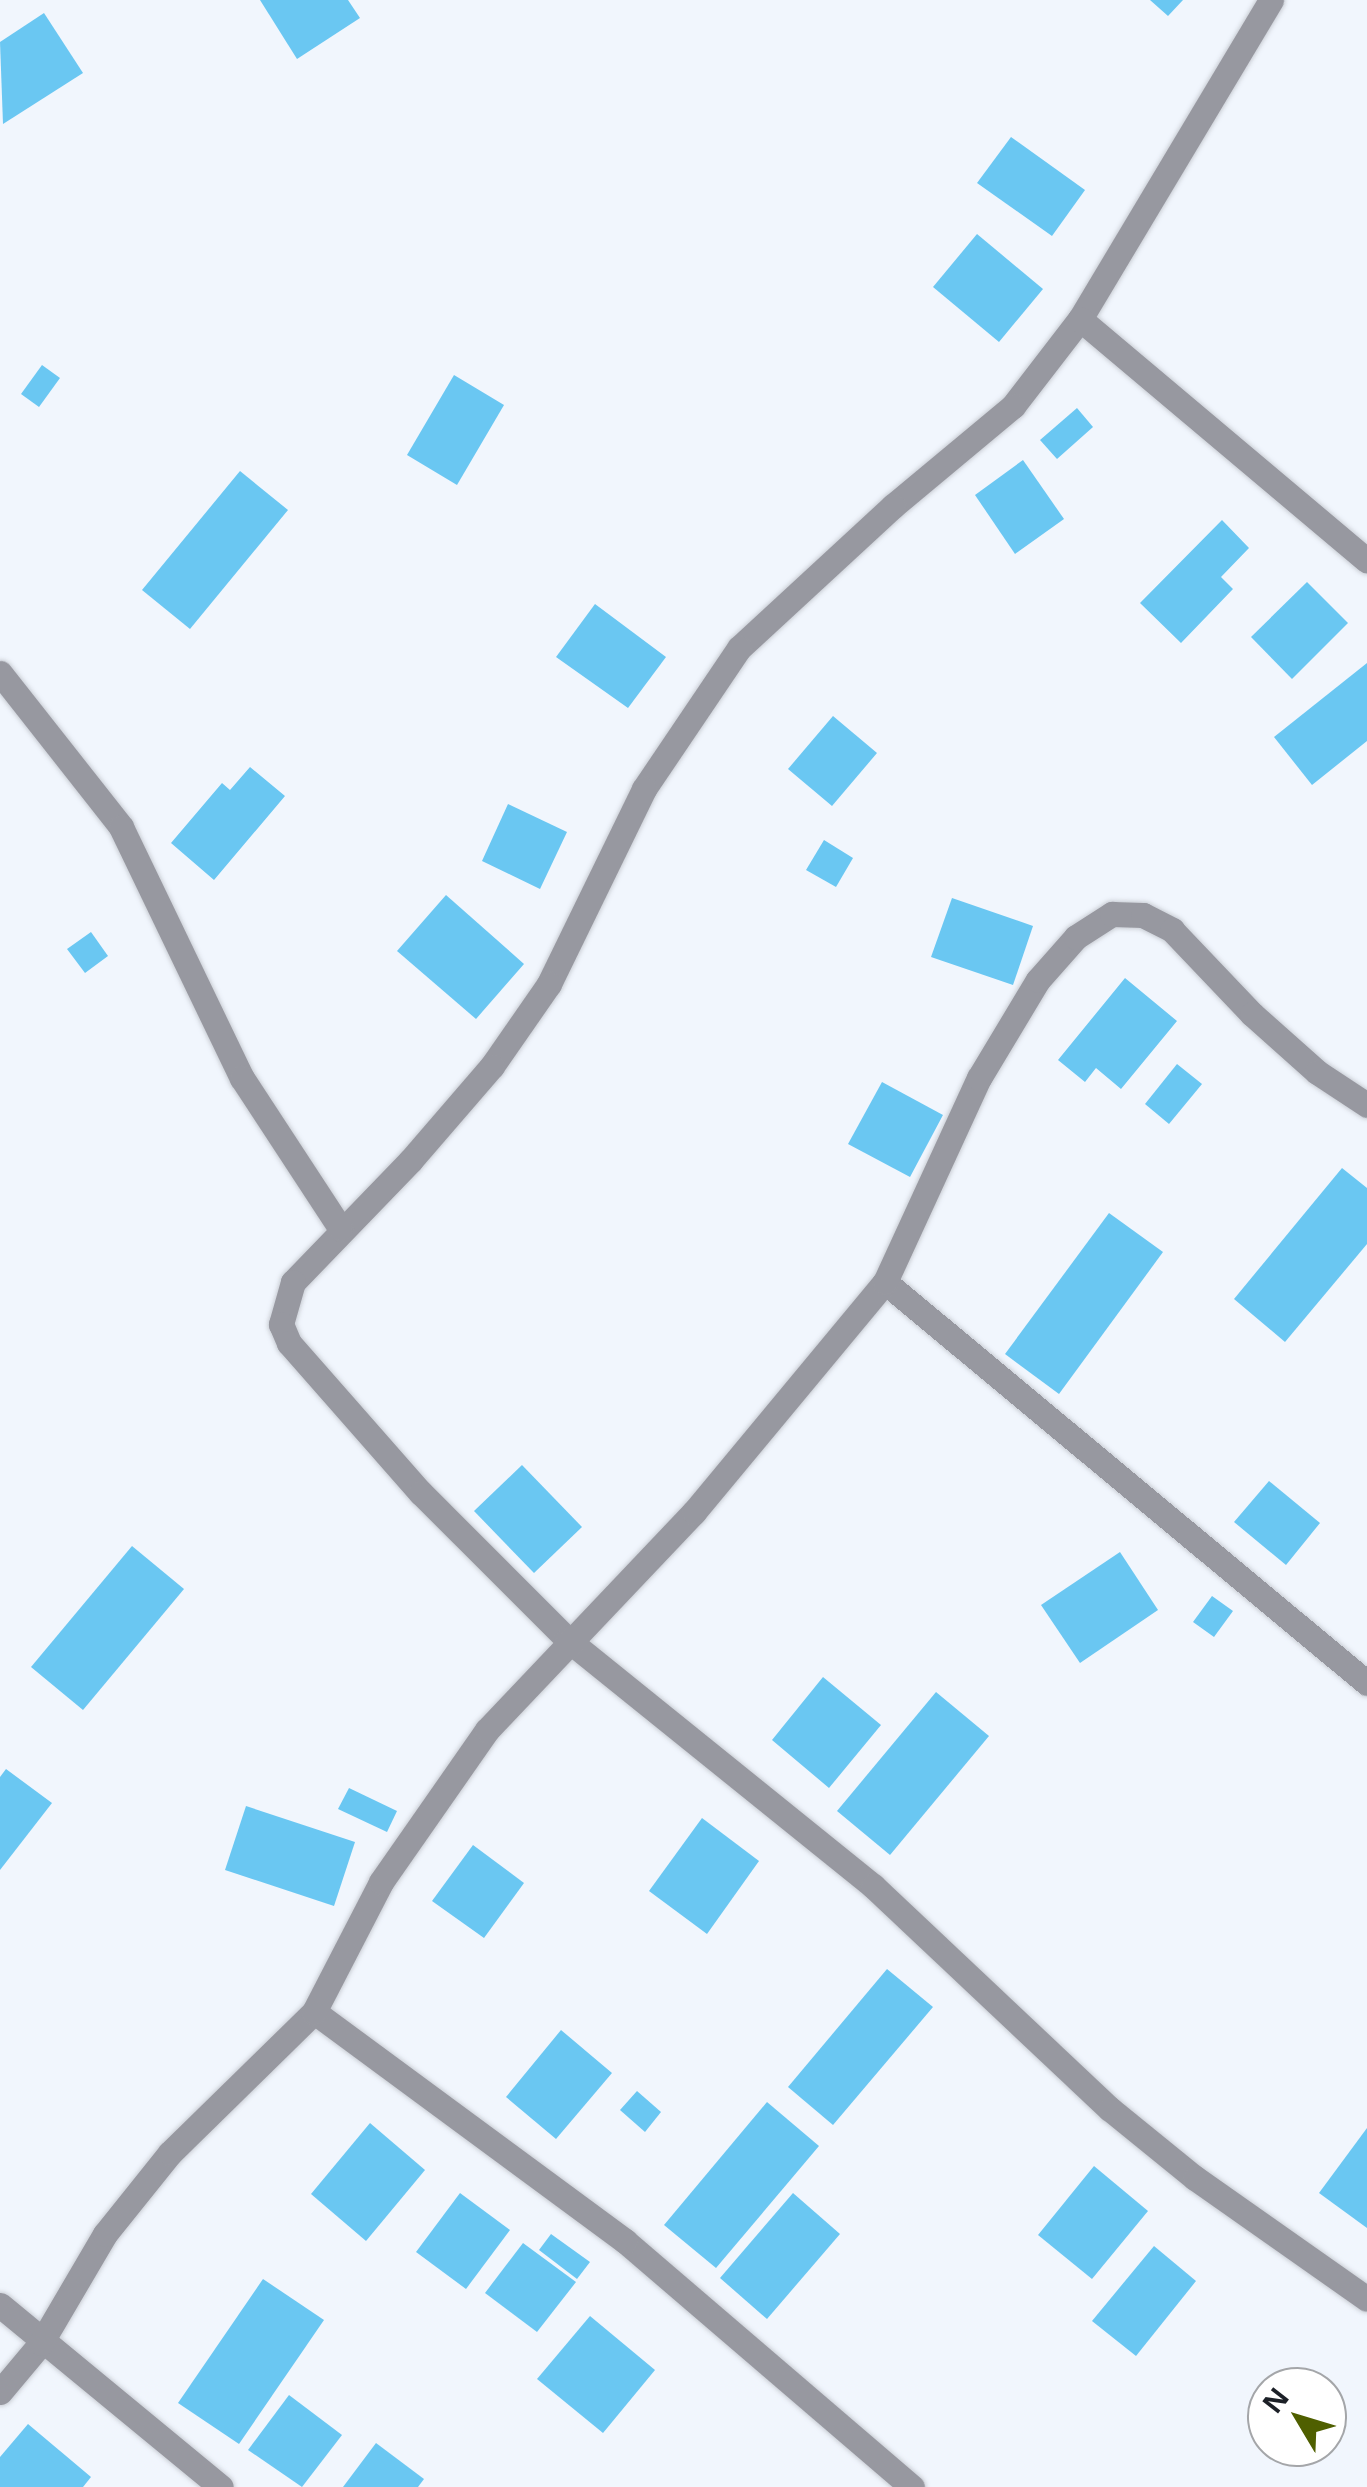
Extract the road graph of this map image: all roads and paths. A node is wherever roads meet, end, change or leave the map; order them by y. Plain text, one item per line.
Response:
1 (1271, 0) edge
2 (1080, 319) junction
3 (1367, 561) edge
4 (0, 673) edge
5 (1367, 1105) edge
6 (340, 1228) junction
7 (884, 1282) junction
8 (567, 1638) junction
9 (1367, 1683) edge
10 (314, 2012) junction
11 (1367, 2298) edge
12 (0, 2305) edge
13 (41, 2343) junction
14 (0, 2392) edge
15 (221, 2487) edge
16 (912, 2487) edge

1 - 2 street
2 - 3 street
2 - 6 street
4 - 6 street
5 - 7 street
6 - 8 street
7 - 8 street
7 - 9 street
8 - 10 street
8 - 11 street
10 - 13 street
10 - 16 street
12 - 13 street
13 - 14 street
13 - 15 street

